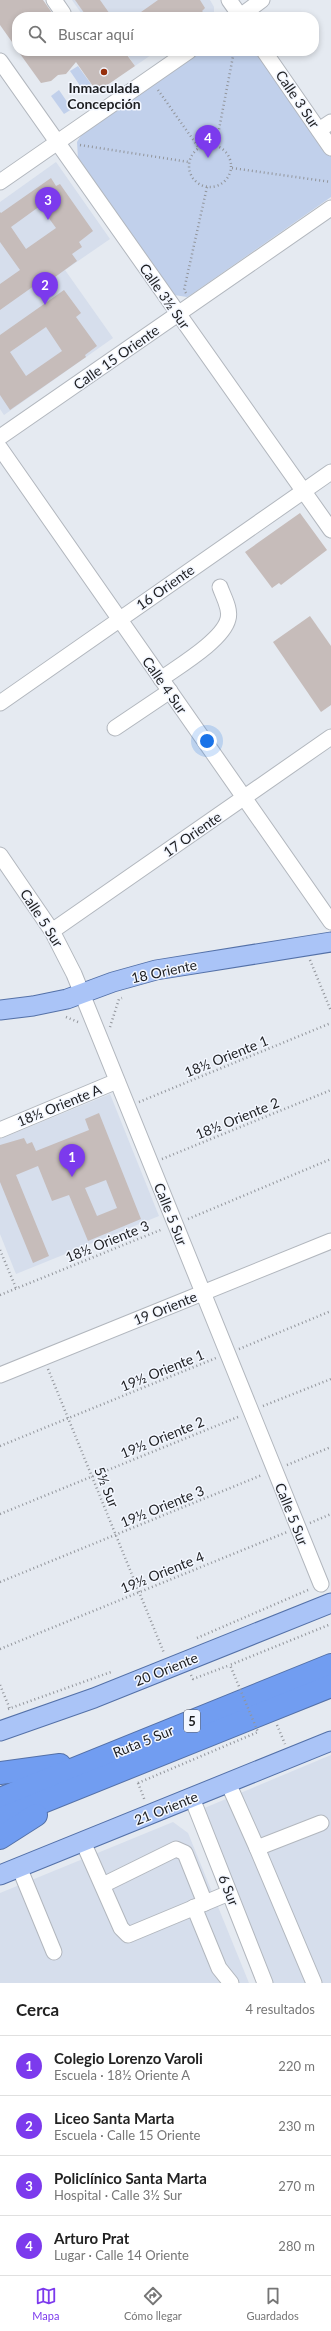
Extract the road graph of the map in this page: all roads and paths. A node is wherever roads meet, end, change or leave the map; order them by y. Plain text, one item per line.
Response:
1 (54, 0) edge
2 (229, 0) edge
3 (262, 0) edge
4 (62, 12) edge
5 (237, 12) edge
6 (246, 12) edge
7 (182, 56) edge
8 (233, 56) edge
9 (268, 56) edge
10 (0, 61) edge
11 (149, 78) junction
12 (325, 126) edge
13 (57, 142) junction
14 (80, 145) dead end
15 (216, 145) junction
16 (200, 148) junction
17 (331, 148) edge
18 (189, 162) junction
19 (232, 168) junction
20 (0, 182) edge
21 (331, 182) edge
22 (207, 187) junction
23 (331, 208) edge
24 (193, 303) junction
25 (178, 314) junction
26 (0, 437) edge
27 (0, 448) edge
28 (331, 472) edge
29 (304, 491) junction
30 (331, 530) edge
31 (220, 587) dead end
32 (120, 619) junction
33 (165, 685) junction
34 (0, 703) edge
35 (115, 728) dead end
36 (331, 737) edge
37 (244, 798) junction
38 (0, 855) edge
39 (331, 922) edge
40 (52, 931) junction
41 (331, 942) edge
42 (308, 956) junction
43 (82, 994) junction
44 (124, 997) dead end
45 (1, 1007) edge
46 (331, 1011) edge
47 (62, 1017) dead end
48 (331, 1023) edge
49 (98, 1032) junction
50 (117, 1081) junction
51 (331, 1090) edge
52 (128, 1107) junction
53 (0, 1130) edge
54 (331, 1159) edge
55 (151, 1164) junction
56 (176, 1225) junction
57 (331, 1241) edge
58 (0, 1250) edge
59 (16, 1288) junction
60 (203, 1292) junction
61 (0, 1295) edge
62 (331, 1311) edge
63 (228, 1354) junction
64 (43, 1358) junction
65 (0, 1375) edge
66 (331, 1379) edge
67 (251, 1412) junction
68 (68, 1419) junction
69 (0, 1446) edge
70 (331, 1447) edge
71 (274, 1470) junction
72 (92, 1476) junction
73 (0, 1514) edge
74 (331, 1514) edge
75 (298, 1528) junction
76 (116, 1535) junction
77 (0, 1582) edge
78 (321, 1584) joint
79 (139, 1592) junction
80 (331, 1603) edge
81 (331, 1624) edge
82 (192, 1640) dead end
83 (0, 1649) edge
84 (170, 1649) dead end
85 (156, 1655) dead end
86 (166, 1660) junction
87 (230, 1665) junction
88 (331, 1665) edge
89 (113, 1671) dead end
90 (204, 1674) dead end
91 (0, 1685) edge
92 (331, 1686) edge
93 (8, 1719) edge
94 (276, 1724) dead end
95 (331, 1741) edge
96 (101, 1758) junction
97 (290, 1758) junction
98 (0, 1773) edge
99 (138, 1783) dead end
100 (228, 1783) junction
101 (85, 1784) junction
102 (192, 1798) junction
103 (0, 1799) edge
104 (0, 1819) edge
105 (321, 1823) dead end
106 (0, 1838) edge
107 (83, 1842) junction
108 (257, 1848) junction
109 (19, 1867) junction
110 (0, 1875) edge
111 (102, 1885) junction
112 (230, 1893) junction
113 (199, 1905) junction
114 (54, 1952) dead end
115 (231, 1983) edge
116 (265, 1983) edge
117 (314, 1983) edge

1 - 4 street
2 - 5 street
3 - 6 street
7 - 11 street
8 - 15 path
9 - 12 street, Calle 3 Sur
10 - 13 street, Calle 3½ Sur
11 - 13 street
11 - 16 path
12 - 17 street, Calle 3 Sur
13 - 20 street
13 - 25 street, Calle 3½ Sur
14 - 18 path
15 - 16 path
15 - 19 path
16 - 18 path
18 - 22 path
19 - 21 path
19 - 22 path
22 - 24 path
23 - 24 street, Calle 15 Oriente
24 - 25 street, Calle 15 Oriente
25 - 26 street, Calle 15 Oriente
25 - 29 street, Calle 3½ Sur
27 - 32 street, Calle 4 Sur
28 - 29 street, 16 Oriente
29 - 30 street, Calle 3½ Sur
29 - 32 street, 16 Oriente
31 - 33 street
32 - 33 street, Calle 4 Sur
32 - 34 street, 16 Oriente
33 - 35 street
33 - 37 street, Calle 4 Sur
36 - 37 street, 17 Oriente
37 - 39 street, Calle 4 Sur
37 - 40 street, 17 Oriente
38 - 40 street, Calle 5 Sur
40 - 43 street, Calle 5 Sur
41 - 42 main road, 18 Oriente
42 - 43 main road, 18 Oriente
42 - 46 path
43 - 45 main road, 18 Oriente
43 - 49 street, Calle 5 Sur
44 - 49 path
47 - 49 path
48 - 52 path, 18½ Oriente 1
49 - 50 street, Calle 5 Sur
50 - 52 street, Calle 5 Sur
50 - 53 street, 18½ Oriente A
51 - 55 path, 18½ Oriente 2
52 - 55 street, Calle 5 Sur
54 - 56 path, 18½ Oriente 3
55 - 56 street, Calle 5 Sur
56 - 59 path, 18½ Oriente 3
56 - 60 street, Calle 5 Sur
57 - 60 street, 19 Oriente
58 - 59 path
59 - 61 path, 18½ Oriente 3
60 - 63 street, Calle 5 Sur
60 - 64 street, 19 Oriente
62 - 63 path, 19½ Oriente 1
63 - 67 street, Calle 5 Sur
63 - 68 path, 19½ Oriente 1
64 - 65 street, 19 Oriente
64 - 68 path, 5½ Sur
66 - 67 path, 19½ Oriente 2
67 - 71 street, Calle 5 Sur
67 - 72 path, 19½ Oriente 2
68 - 69 path, 19½ Oriente 1
68 - 72 path, 5½ Sur
70 - 71 path, 19½ Oriente 3
71 - 75 street, Calle 5 Sur
71 - 76 path, 19½ Oriente 3
72 - 73 path, 19½ Oriente 2
72 - 76 path, 5½ Sur
74 - 75 path, 19½ Oriente 4
75 - 78 street, Calle 5 Sur
75 - 79 path, 19½ Oriente 4
76 - 77 path, 19½ Oriente 3
76 - 79 path, 5½ Sur
78 - 82 path
79 - 83 path, 19½ Oriente 4
79 - 86 path, 5½ Sur
80 - 86 main road, 20 Oriente
81 - 87 path, bridge
84 - 86 path
85 - 86 path
86 - 93 main road, 20 Oriente
87 - 90 path
87 - 99 path, bridge
88 - 96 highway, Ruta 5 Sur / 5
89 - 93 path
91 - 93 path
92 - 101 highway, Ruta 5 Sur / 5
94 - 97 path
95 - 97 main road, 21 Oriente
96 - 98 highway
96 - 103 highway, Ruta 5 Sur / 5
97 - 100 main road, 21 Oriente
100 - 102 main road, 21 Oriente
100 - 108 street
101 - 104 highway, Ruta 5 Sur / 5
101 - 106 highway
102 - 107 main road, 21 Oriente
102 - 112 street, 6 Sur
105 - 108 street
107 - 109 main road, 21 Oriente
107 - 111 street
108 - 117 street
109 - 110 main road, 21 Oriente
109 - 114 street
111 - 113 street
111 - 113 street
112 - 113 street
112 - 116 street, 6 Sur
113 - 115 street

